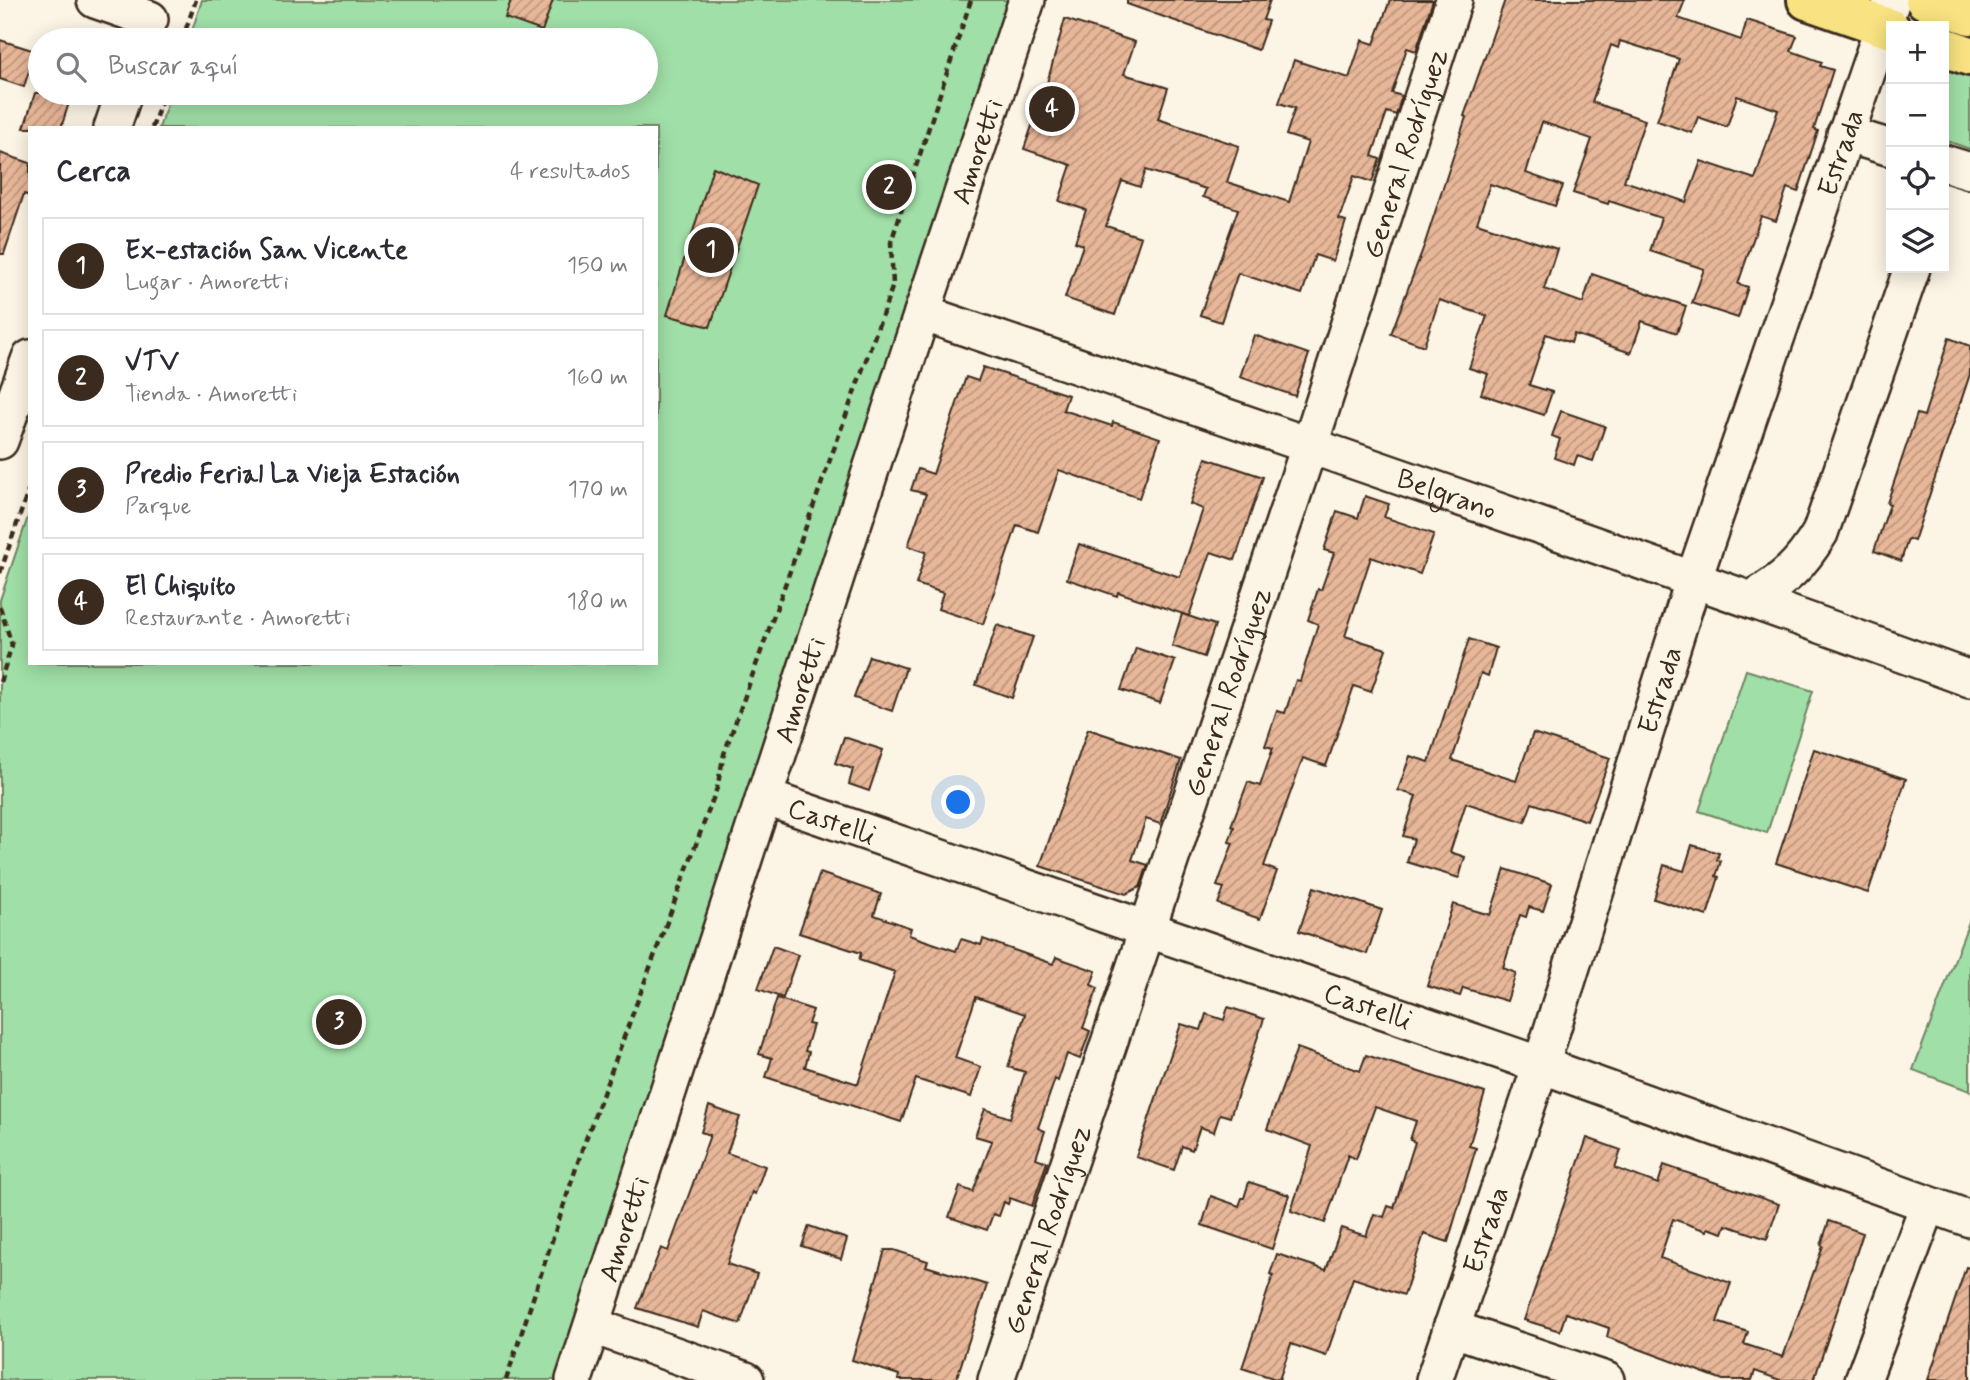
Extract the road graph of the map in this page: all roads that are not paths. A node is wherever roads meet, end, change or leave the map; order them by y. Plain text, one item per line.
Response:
1 (95, 0) edge
2 (1027, 0) edge
3 (1454, 0) edge
4 (1807, 0) edge
5 (1925, 0) edge
6 (1970, 15) edge
7 (1888, 18) edge
8 (150, 20) edge
9 (1949, 49) edge
10 (1970, 56) edge
11 (120, 105) edge
12 (113, 126) edge
13 (1845, 134) junction
14 (1888, 147) edge
15 (1949, 165) edge
16 (1970, 172) edge
17 (1910, 273) edge
18 (922, 313) junction
19 (28, 364) edge
20 (0, 441) edge
21 (1310, 444) junction
22 (1694, 578) junction
23 (1752, 599) junction
24 (1970, 679) edge
25 (764, 797) junction
26 (1147, 931) junction
27 (1541, 1065) junction
28 (1927, 1205) junction
29 (1970, 1219) edge
30 (593, 1326) junction
31 (1451, 1328) junction
32 (574, 1380) edge
33 (746, 1380) edge
34 (996, 1380) edge
35 (1434, 1380) edge
36 (1606, 1380) edge
37 (1863, 1380) edge

1 - 8 street
2 - 18 street, Amoretti
3 - 21 street, General Rodríguez
4 - 7 main road
5 - 6 main road
7 - 13 street, Estrada
9 - 10 main road
11 - 12 street
13 - 14 street
13 - 22 street, Estrada
15 - 16 street
17 - 23 street
18 - 21 street, Belgrano
18 - 25 street, Amoretti
19 - 20 street
21 - 22 street, Belgrano
21 - 26 street, General Rodríguez
22 - 23 street, Belgrano
22 - 27 street, Estrada
23 - 24 street, Belgrano
25 - 26 street, Castelli
25 - 30 street, Amoretti
26 - 27 street, Castelli
26 - 34 street, General Rodríguez
27 - 28 street, Castelli
27 - 31 street, Estrada
28 - 29 street, Castelli
28 - 37 street
30 - 32 street, Amoretti
30 - 33 street
31 - 35 street, Estrada
31 - 36 street

